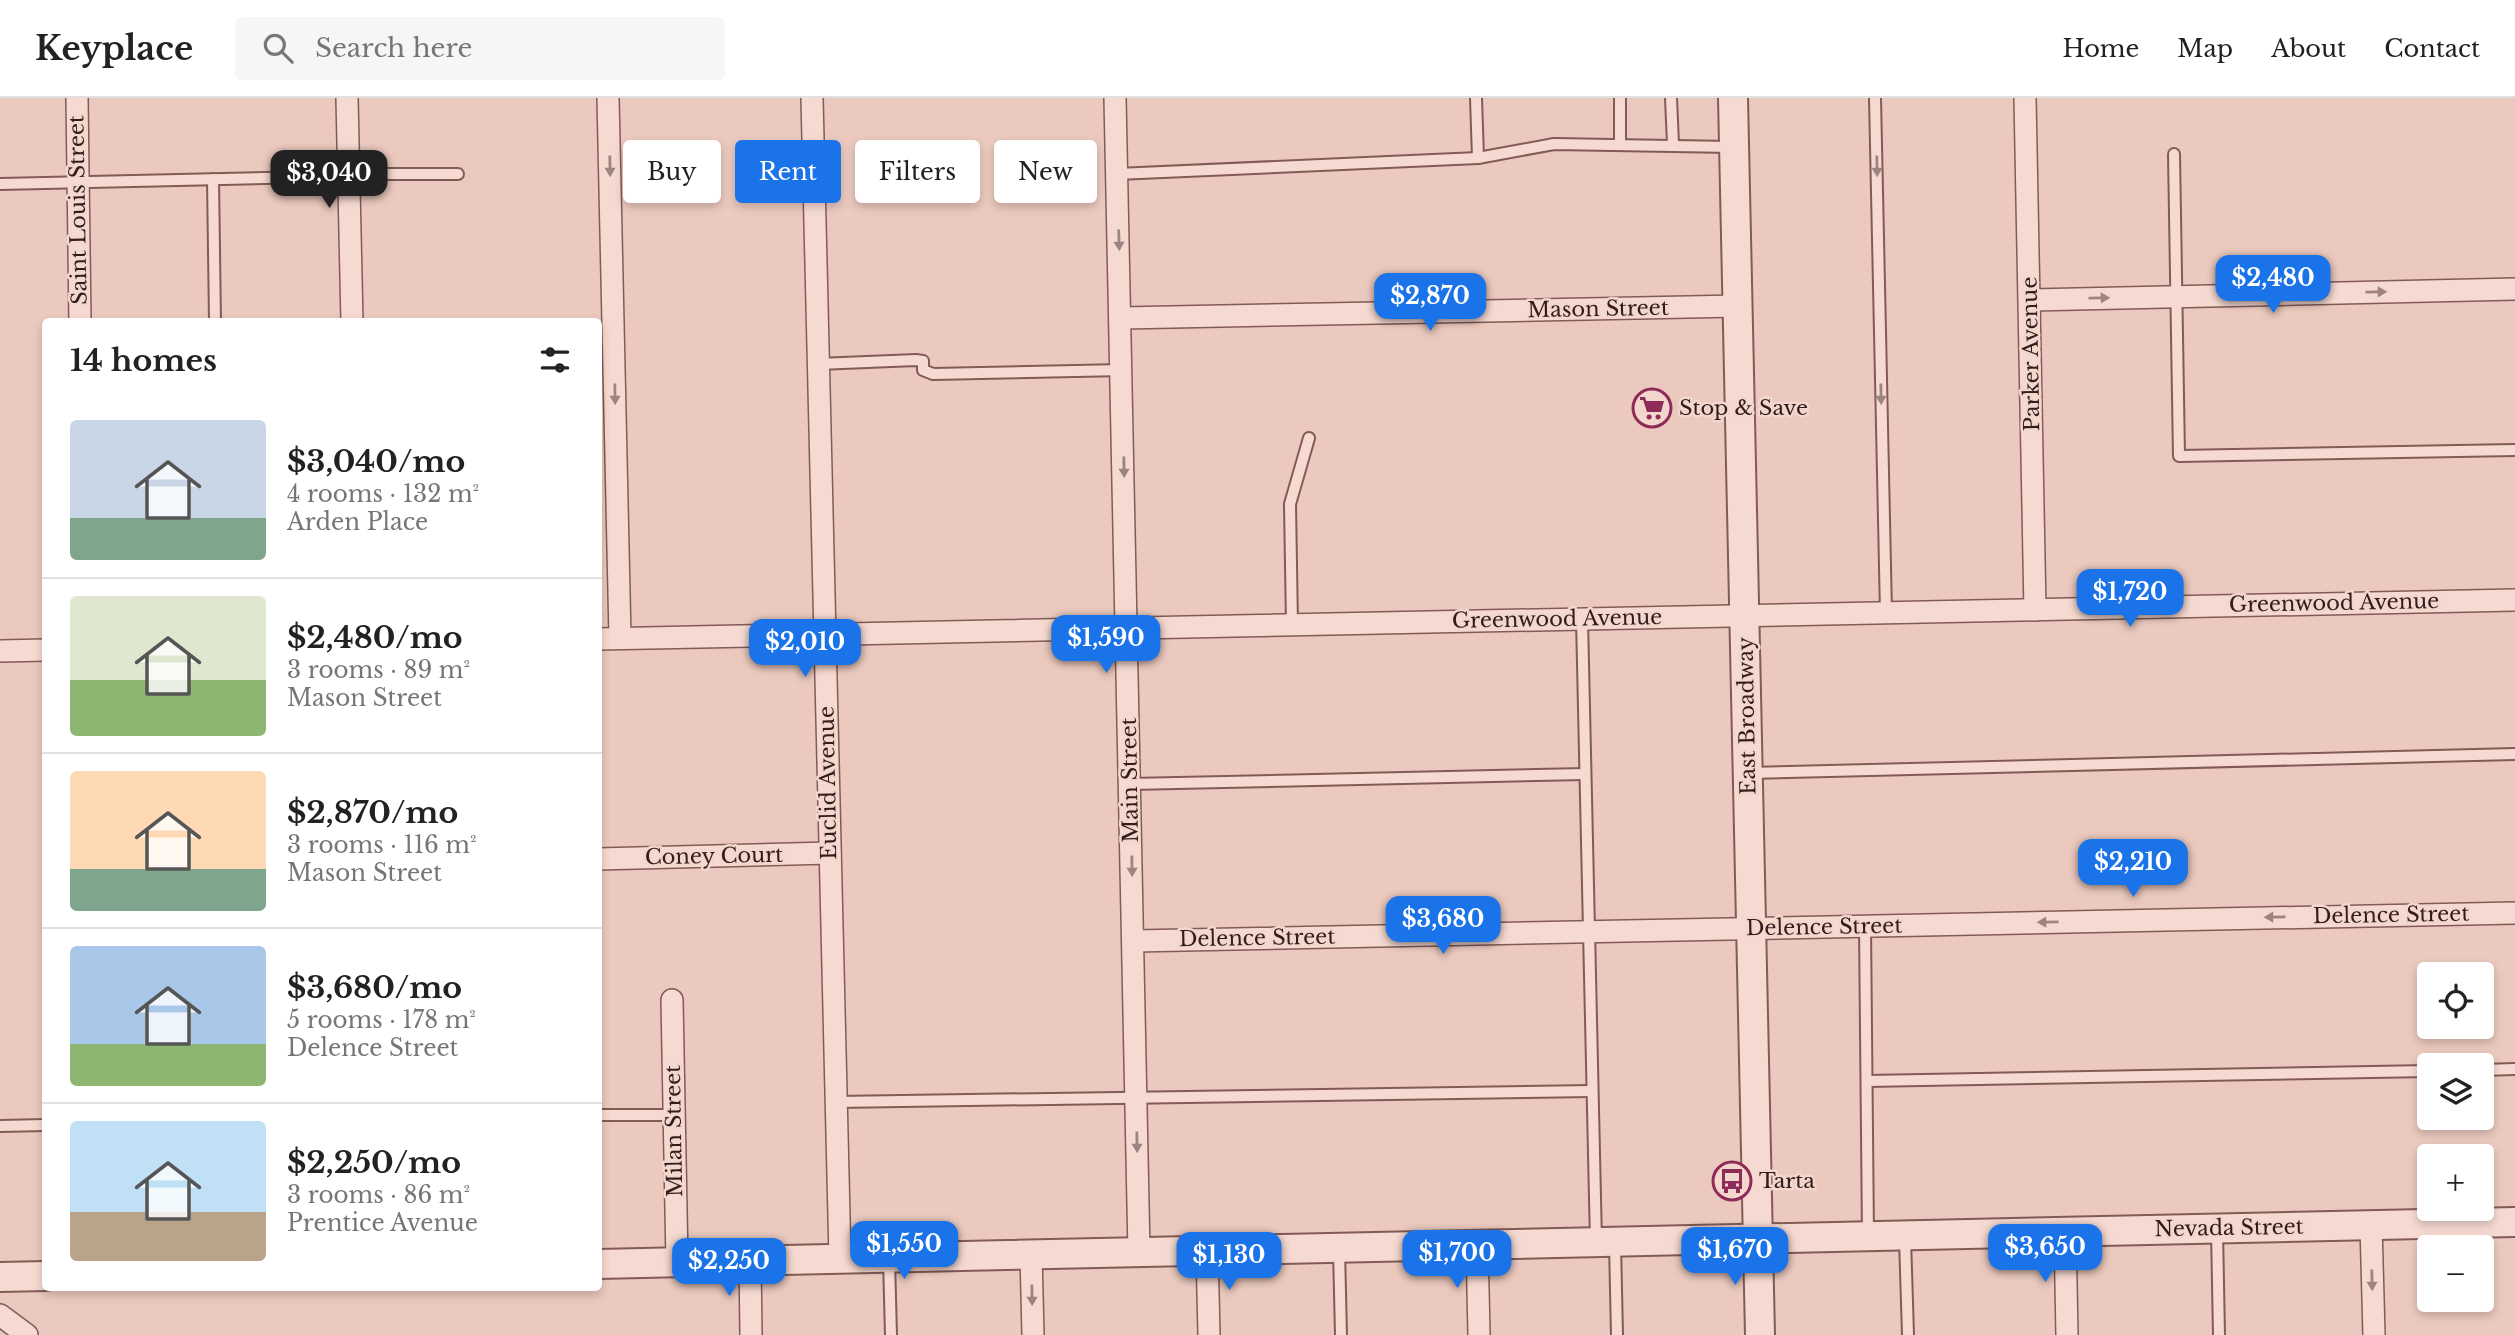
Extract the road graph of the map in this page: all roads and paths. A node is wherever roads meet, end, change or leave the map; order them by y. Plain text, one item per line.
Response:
1 (76, 98) edge
2 (347, 98) edge
3 (608, 98) edge
4 (812, 98) edge
5 (1115, 98) edge
6 (1476, 98) edge
7 (1619, 98) edge
8 (1671, 98) edge
9 (1733, 98) edge
10 (1875, 98) edge
11 (2025, 98) edge
12 (1672, 144) junction
13 (1620, 145) junction
14 (1734, 147) junction
15 (2174, 154) dead end
16 (1478, 158) junction
17 (458, 174) dead end
18 (1117, 174) junction
19 (349, 175) junction
20 (213, 179) junction
21 (78, 183) junction
22 (0, 184) edge
23 (2515, 289) edge
24 (2176, 296) junction
25 (2031, 300) junction
26 (1738, 306) junction
27 (80, 318) edge
28 (215, 318) edge
29 (352, 318) edge
30 (1122, 318) junction
31 (818, 364) junction
32 (1122, 370) junction
33 (1309, 438) dead end
34 (2515, 450) edge
35 (2515, 600) edge
36 (2035, 610) junction
37 (1886, 613) junction
38 (1745, 615) junction
39 (1582, 619) junction
40 (1292, 625) junction
41 (1126, 628) junction
42 (825, 634) junction
43 (620, 638) junction
44 (602, 639) edge
45 (42, 650) edge
46 (0, 651) edge
47 (2515, 754) edge
48 (1748, 773) junction
49 (1585, 774) junction
50 (1130, 784) junction
51 (830, 853) junction
52 (602, 859) edge
53 (2515, 912) edge
54 (1865, 926) junction
55 (1752, 928) junction
56 (1588, 932) junction
57 (1134, 941) junction
58 (672, 1000) dead end
59 (2515, 1069) edge
60 (2494, 1070) edge
61 (2417, 1071) edge
62 (1867, 1081) junction
63 (1592, 1091) junction
64 (1136, 1100) junction
65 (836, 1102) junction
66 (602, 1115) edge
67 (674, 1115) junction
68 (42, 1125) edge
69 (0, 1126) edge
70 (2515, 1222) edge
71 (2371, 1225) junction
72 (2217, 1228) junction
73 (2065, 1232) junction
74 (1905, 1235) junction
75 (1868, 1236) junction
76 (1759, 1238) junction
77 (1605, 1242) junction
78 (1477, 1244) junction
79 (1339, 1248) junction
80 (1208, 1250) junction
81 (1139, 1252) junction
82 (1031, 1254) junction
83 (889, 1257) junction
84 (840, 1258) junction
85 (750, 1260) junction
86 (677, 1262) junction
87 (602, 1264) edge
88 (42, 1276) edge
89 (0, 1277) edge
90 (0, 1315) edge
91 (27, 1335) edge
92 (751, 1335) edge
93 (891, 1335) edge
94 (1033, 1335) edge
95 (1209, 1335) edge
96 (1341, 1335) edge
97 (1479, 1335) edge
98 (1617, 1335) edge
99 (1760, 1335) edge
100 (1908, 1335) edge
101 (2067, 1335) edge
102 (2219, 1335) edge
103 (2374, 1335) edge

1 - 21 street, Saint Louis Street
2 - 19 street
3 -> 43 street
4 - 31 street, Euclid Avenue
5 - 18 street, Main Street
6 - 16 lane
7 - 13 lane
8 - 12 lane
9 - 14 street, East Broadway
10 -> 37 lane
11 - 25 street, Parker Avenue
12 - 13 lane
12 - 14 lane
13 - 16 lane
14 - 26 street, East Broadway
15 - 24 lane
16 - 18 lane
17 - 19 lane
18 -> 30 street, Main Street
19 - 20 lane
19 - 29 street
20 - 21 lane
20 - 28 lane
21 - 22 lane
21 - 27 street, Saint Louis Street
24 -> 23 street
25 -> 24 street
24 - 34 lane
25 - 36 street, Parker Avenue
26 - 30 street, Mason Street
26 - 38 street, East Broadway
30 - 32 street, Main Street
31 - 32 lane
31 - 42 street, Euclid Avenue
32 -> 41 street, Main Street
33 - 40 lane
35 - 36 street, Greenwood Avenue
36 - 37 street, Greenwood Avenue
37 - 38 street, Greenwood Avenue
38 - 39 street, Greenwood Avenue
38 - 48 street, East Broadway
39 - 40 street, Greenwood Avenue
39 - 49 lane
40 - 41 street, Greenwood Avenue
41 - 42 street, Greenwood Avenue
41 - 50 street, Main Street
42 - 43 street, Greenwood Avenue
42 - 51 street, Euclid Avenue
43 - 44 street, Greenwood Avenue
45 - 46 street
47 - 48 lane
48 - 55 street, East Broadway
49 - 50 lane
49 - 56 lane
50 -> 57 street, Main Street
51 - 52 street, Coney Court
51 - 65 street, Euclid Avenue
53 -> 54 street, Delence Street
54 - 55 street, Delence Street
54 - 62 lane
55 - 56 street, Delence Street
55 - 76 street, East Broadway
56 - 57 street, Delence Street
56 - 63 lane
57 - 64 street, Main Street
58 - 67 street, Milan Street
59 - 60 lane
61 - 62 lane
62 - 75 lane
63 - 64 lane
63 - 77 lane
64 - 65 lane
64 -> 81 street, Main Street
65 - 84 street, Euclid Avenue
66 - 67 lane
67 - 86 street, Milan Street
68 - 69 lane
70 - 71 street, Nevada Street
71 - 72 street, Nevada Street
71 -> 103 street
72 - 73 street, Nevada Street
72 - 102 lane
73 - 74 street, Nevada Street
73 - 101 street
74 - 75 street, Nevada Street
74 - 100 lane
75 - 76 street, Nevada Street
76 - 77 street, Nevada Street
76 - 99 street, East Broadway
77 - 78 street, Nevada Street
77 - 98 lane
78 - 79 street, Nevada Street
78 - 97 street
79 - 80 street, Nevada Street
79 - 96 lane
80 - 81 street, Nevada Street
80 - 95 street
81 - 82 street, Nevada Street
82 - 83 street, Nevada Street
82 -> 94 street
83 - 84 street, Nevada Street
83 - 93 lane
84 - 85 street, Nevada Street
85 - 86 street, Nevada Street
85 - 92 street
86 - 87 street, Nevada Street
88 - 89 street
90 - 91 street

